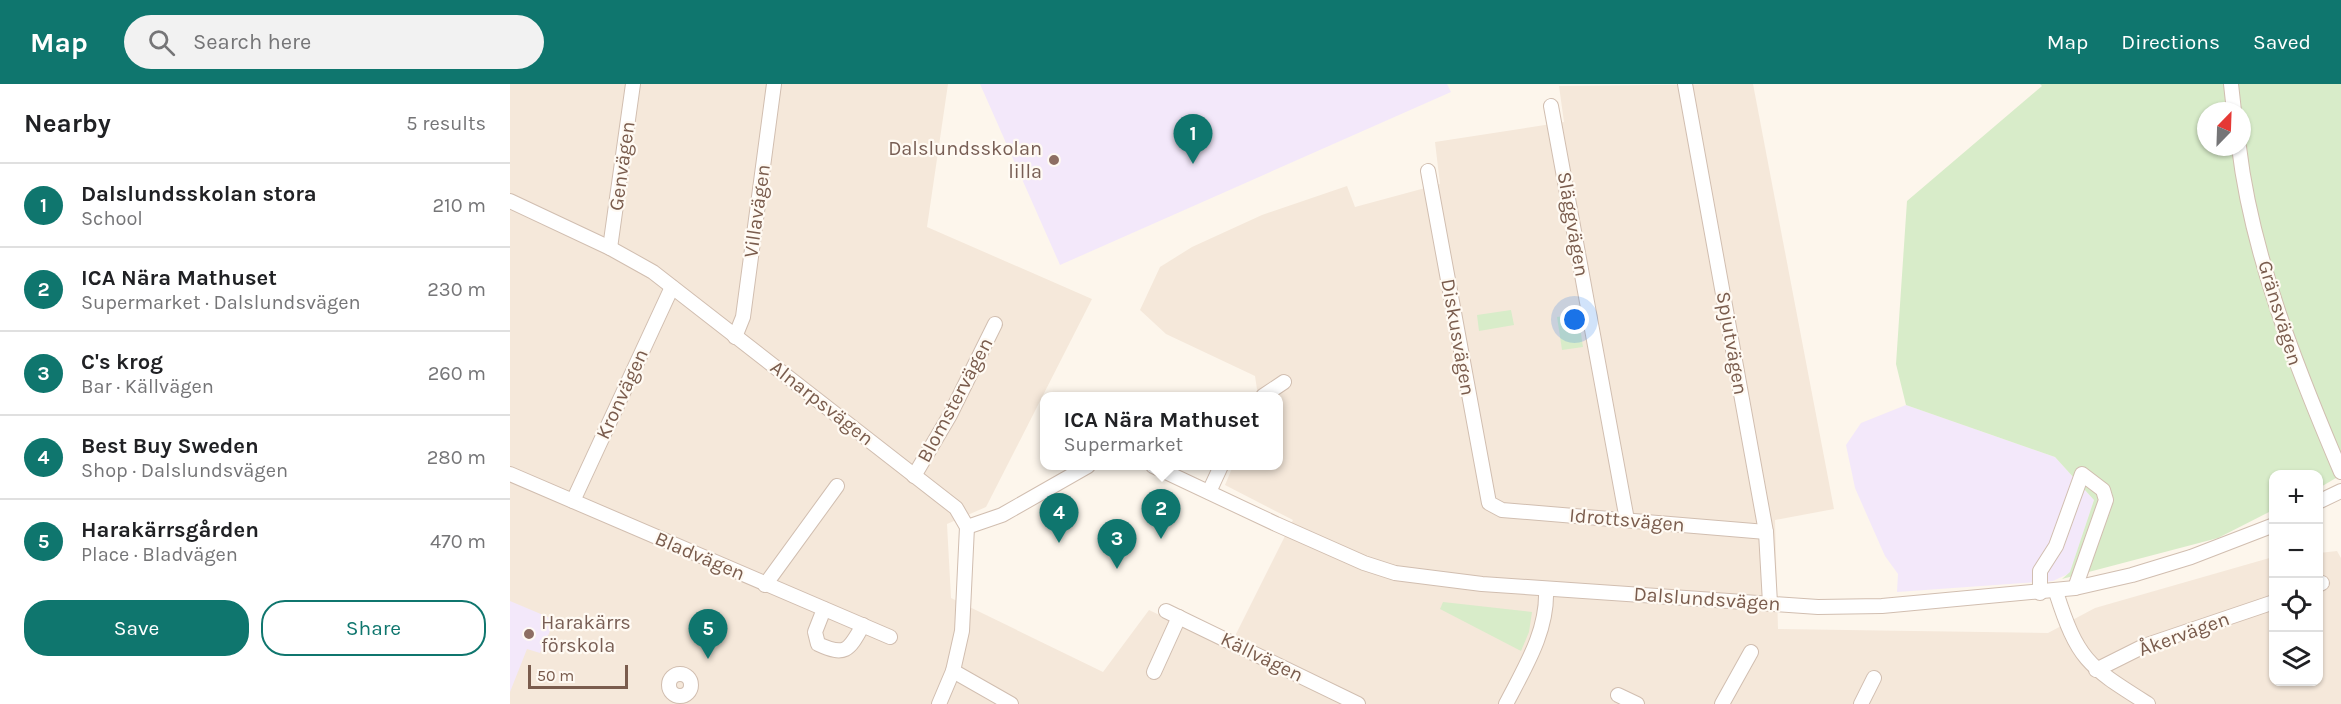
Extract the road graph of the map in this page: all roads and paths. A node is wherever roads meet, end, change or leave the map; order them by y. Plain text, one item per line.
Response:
1 (633, 84) edge
2 (774, 84) edge
3 (1685, 84) edge
4 (2231, 84) edge
5 (2233, 102) edge
6 (1551, 106) dead end
7 (2241, 156) edge
8 (1428, 171) dead end
9 (510, 201) edge
10 (610, 248) junction
11 (672, 287) junction
12 (995, 324) dead end
13 (735, 337) junction
14 (1284, 382) dead end
15 (1269, 392) edge
16 (1079, 470) edge
17 (1163, 470) edge
18 (1219, 470) edge
19 (2341, 472) edge
20 (510, 474) edge
21 (914, 476) junction
22 (837, 486) dead end
23 (2341, 491) edge
24 (1209, 492) junction
25 (2323, 500) edge
26 (573, 501) junction
27 (1489, 503) joint
28 (1627, 520) junction
29 (967, 527) junction
30 (2269, 527) edge
31 (1766, 532) junction
32 (765, 585) junction
33 (2075, 588) junction
34 (1546, 589) junction
35 (2056, 592) junction
36 (2040, 593) junction
37 (1770, 603) junction
38 (2269, 604) edge
39 (824, 609) junction
40 (863, 625) junction
41 (890, 637) dead end
42 (1751, 652) dead end
43 (2096, 670) junction
44 (953, 671) junction
45 (1154, 672) dead end
46 (1874, 678) dead end
47 (1618, 695) dead end
48 (939, 704) edge
49 (1011, 704) edge
50 (1358, 704) edge
51 (1506, 704) edge
52 (1637, 704) edge
53 (1722, 704) edge
54 (1861, 704) edge
55 (2148, 704) edge

1 - 10 street, Genvägen
2 - 13 street, Villavägen
3 - 31 street, Spjutvägen
4 - 5 street
6 - 28 street, Släggvägen
7 - 19 street, Gränsvägen
8 - 27 street, Diskusvägen
9 - 10 street, Alnarpsvägen
10 - 11 street, Alnarpsvägen
11 - 13 street, Alnarpsvägen
11 - 26 street, Kronvägen
12 - 21 street, Blomstervägen
13 - 21 street, Alnarpsvägen
14 - 15 street
16 - 29 street
17 - 24 street, Dalslundsvägen
18 - 24 street
20 - 26 street, Bladvägen
21 - 29 street, Alnarpsvägen
22 - 32 street
23 - 25 street
24 - 34 street, Dalslundsvägen
26 - 32 street, Bladvägen
27 - 28 street, Idrottsvägen
28 - 31 street, Idrottsvägen
29 - 44 street
30 - 33 street, Dalslundsvägen
31 - 37 street, Spjutvägen
32 - 39 street, Bladvägen
33 - 35 street, Dalslundsvägen
33 - 36 street
34 - 37 street, Dalslundsvägen
34 - 51 street
35 - 36 street, Dalslundsvägen
35 - 43 street
36 - 37 street, Dalslundsvägen
38 - 43 street, Åkervägen
39 - 40 street, Bladvägen
39 - 40 street
40 - 41 street, Bladvägen
42 - 53 street
43 - 55 street
44 - 48 street
44 - 49 street
45 - 50 street, Källvägen
46 - 54 street
47 - 52 street

